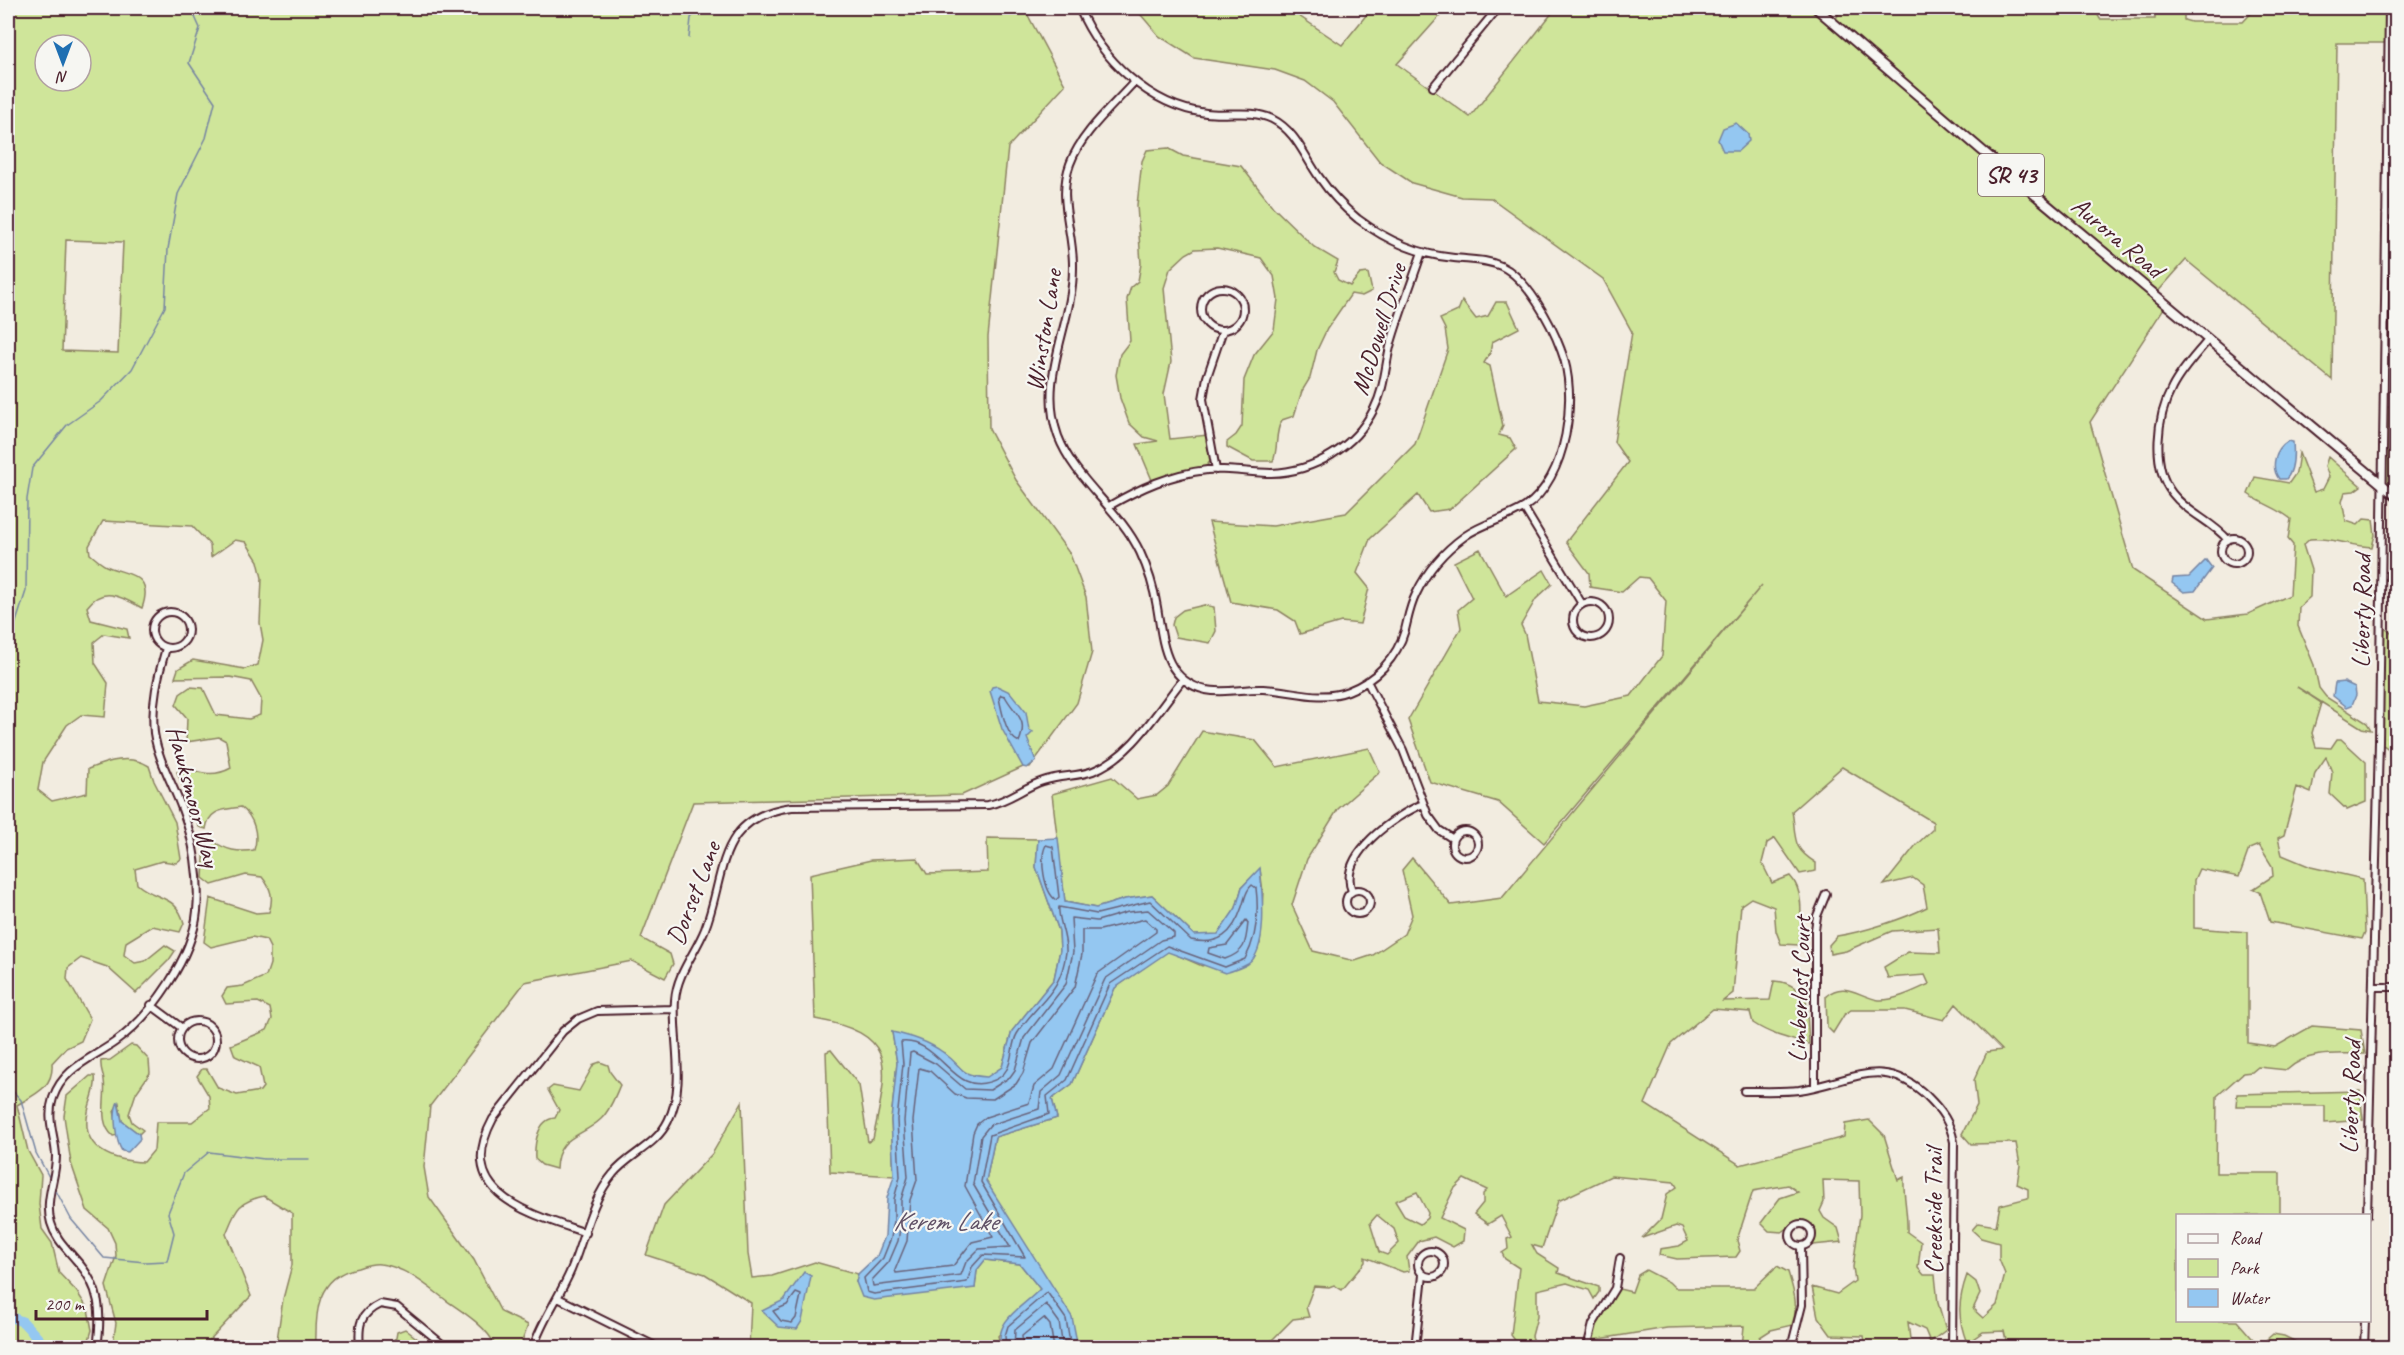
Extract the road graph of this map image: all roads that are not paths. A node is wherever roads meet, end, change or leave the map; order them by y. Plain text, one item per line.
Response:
1 (1079, 8) edge
2 (1498, 8) edge
3 (1816, 8) edge
4 (2389, 8) edge
5 (2397, 9) edge
6 (1134, 82) junction
7 (1433, 87) dead end
8 (2386, 213) junction
9 (2397, 213) edge
10 (1422, 252) junction
11 (1222, 330) junction
12 (2208, 340) junction
13 (1216, 470) junction
14 (2382, 484) junction
15 (2397, 496) edge
16 (1109, 506) junction
17 (1524, 508) junction
18 (2228, 540) junction
19 (1582, 604) junction
20 (166, 648) junction
21 (1183, 679) junction
22 (1367, 681) junction
23 (1423, 804) junction
24 (1453, 839) junction
25 (1352, 891) junction
26 (1826, 894) dead end
27 (2373, 987) junction
28 (2397, 987) edge
29 (150, 1005) junction
30 (674, 1009) junction
31 (182, 1028) junction
32 (1815, 1087) junction
33 (1743, 1091) dead end
34 (2367, 1214) edge
35 (586, 1233) junction
36 (1801, 1247) dead end
37 (1620, 1258) dead end
38 (1424, 1275) junction
39 (558, 1298) junction
40 (2365, 1322) edge
41 (97, 1347) edge
42 (360, 1347) edge
43 (447, 1347) edge
44 (533, 1347) edge
45 (659, 1347) edge
46 (1415, 1347) edge
47 (1587, 1347) edge
48 (1791, 1347) edge
49 (1952, 1347) edge
50 (2364, 1347) edge

1 - 6 street
2 - 7 street
3 - 12 main road, Aurora Road / SR 43
4 - 5 street
4 - 8 street, Liberty Road
6 - 10 street
6 - 16 street, Winston Lane
8 - 9 street
8 - 14 street, Liberty Road
10 - 13 street, McDowell Drive
10 - 17 street
11 - 11 street
11 - 13 street
12 - 14 main road, Aurora Road / SR 43
12 - 18 street
13 - 16 street, McDowell Drive
14 - 15 main road, Aurora Road / SR 43
14 - 27 street, Liberty Road
16 - 21 street, Winston Lane
17 - 19 street
17 - 22 street
18 - 18 street
19 - 19 street
20 - 20 street
20 - 29 street, Hawksmoor Way
21 - 22 street
21 - 30 street, Dorset Lane
22 - 23 street
23 - 24 street
23 - 25 street
24 - 24 street
25 - 25 street
26 - 32 street, Limberlost Court
27 - 28 street
27 - 34 street, Liberty Road
29 - 31 street
29 - 41 street, Hawksmoor Way
30 - 35 street, Dorset Lane
30 - 35 street
31 - 31 street
32 - 33 street, Creekside Trail
32 - 49 street, Creekside Trail
35 - 39 street, Dorset Lane
36 - 48 street
37 - 47 street
38 - 38 street
38 - 46 street
39 - 44 street, Dorset Lane
39 - 45 street
40 - 50 street
42 - 43 street

